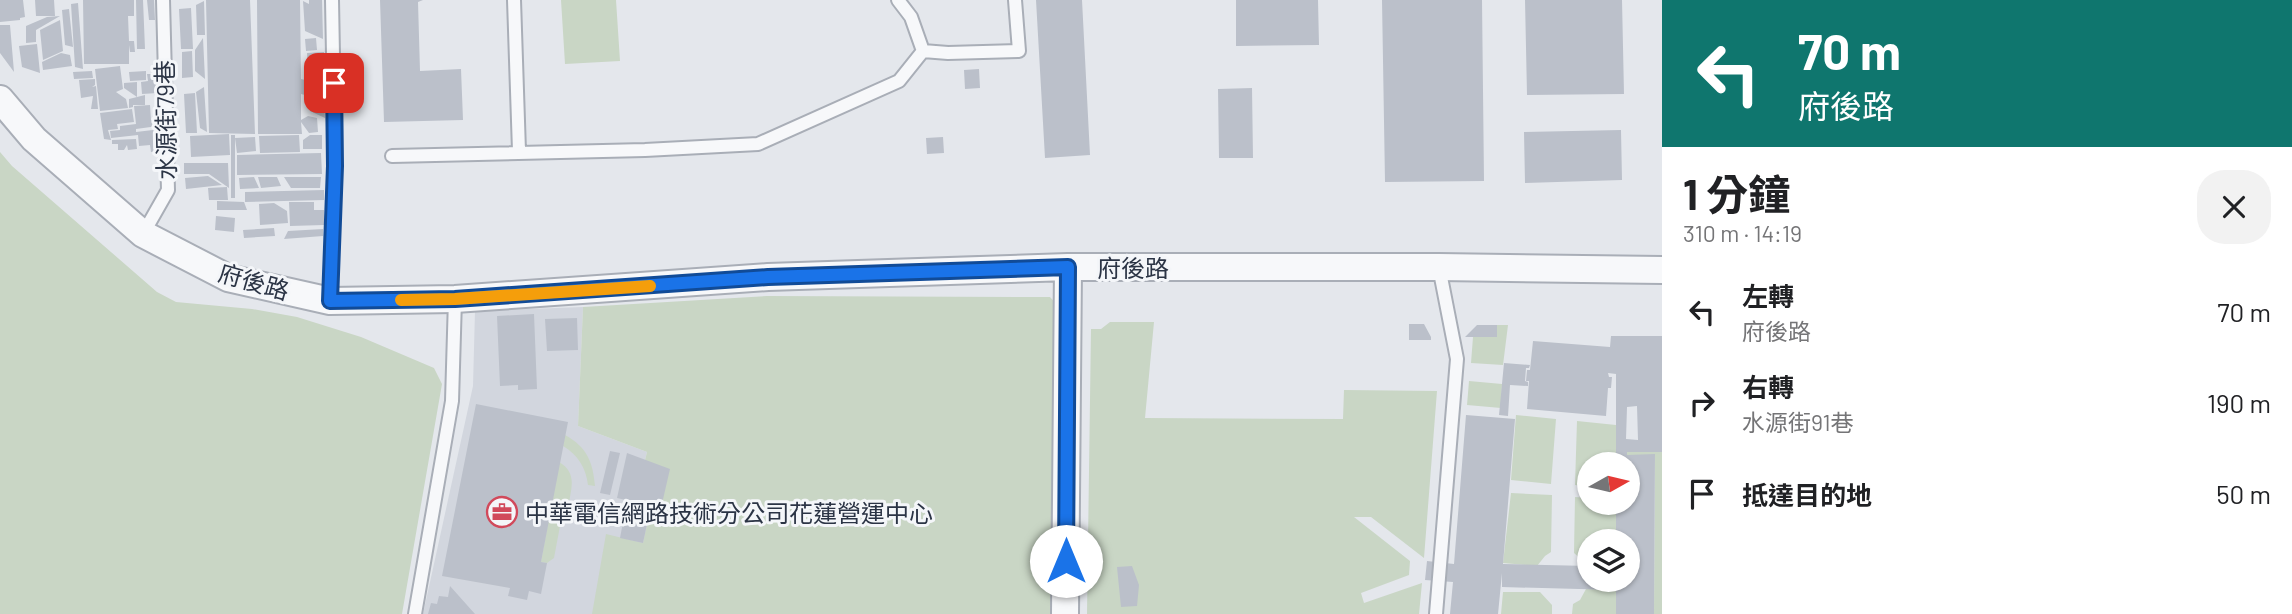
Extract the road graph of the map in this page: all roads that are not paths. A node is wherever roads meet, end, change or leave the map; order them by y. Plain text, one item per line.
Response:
1 (163, 0) edge
2 (332, 0) edge
3 (514, 0) edge
4 (898, 0) edge
5 (1015, 0) edge
6 (923, 51) junction
7 (0, 99) edge
8 (519, 151) junction
9 (392, 156) dead end
10 (143, 234) junction
11 (1068, 267) junction
12 (1439, 267) junction
13 (1662, 270) edge
14 (455, 299) junction
15 (330, 301) junction
16 (415, 614) edge
17 (1065, 614) edge
18 (1436, 614) edge

1 - 10 lane, 水源街79巷
2 - 15 lane
3 - 8 lane
4 - 6 lane
5 - 6 lane
6 - 8 lane
7 - 10 street, 府後路
8 - 9 lane
10 - 15 street, 府後路
11 - 12 street, 府後路
11 - 14 street, 府後路
11 - 17 street
12 - 13 street, 府後路
12 - 18 lane
14 - 15 street, 府後路
14 - 16 lane

